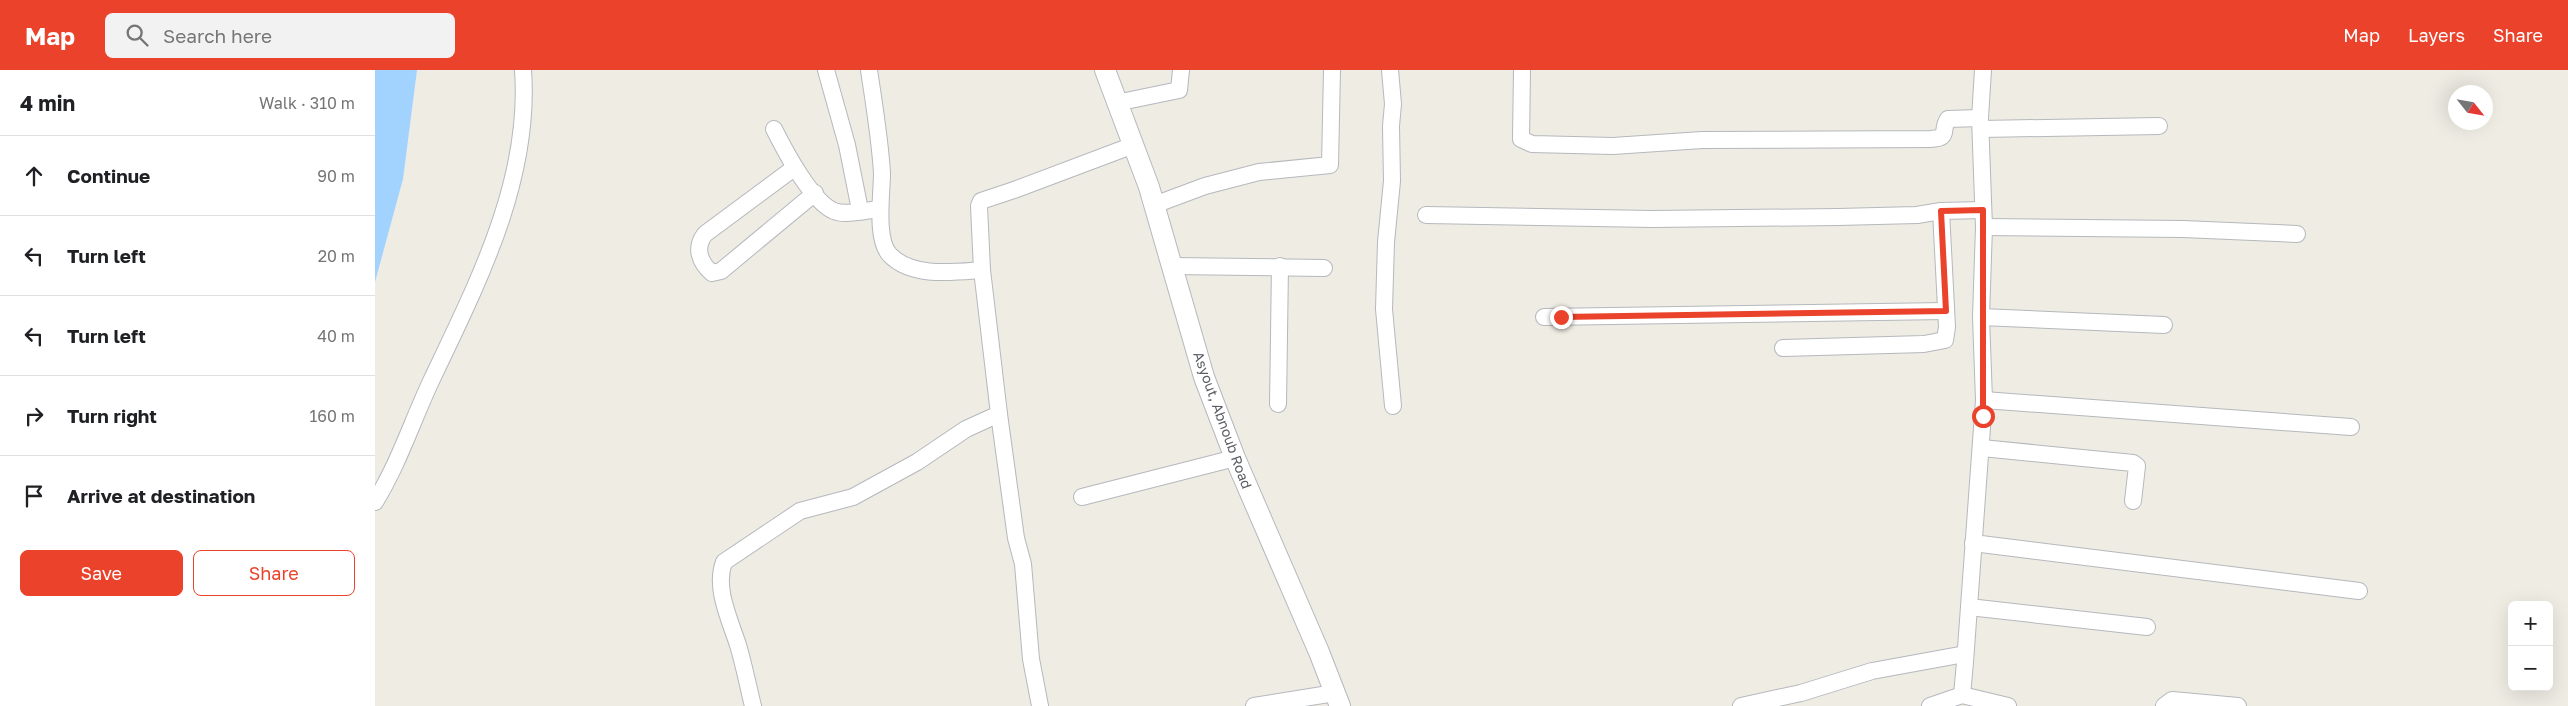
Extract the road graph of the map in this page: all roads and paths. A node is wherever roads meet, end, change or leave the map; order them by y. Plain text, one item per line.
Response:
1 (523, 70) edge
2 (826, 70) edge
3 (869, 70) edge
4 (1105, 70) edge
5 (1181, 70) edge
6 (1332, 70) edge
7 (1391, 70) edge
8 (1522, 70) edge
9 (1983, 70) edge
10 (1116, 103) junction
11 (1980, 123) junction
12 (2159, 126) dead end
13 (774, 129) dead end
14 (1131, 146) junction
15 (794, 168) junction
16 (815, 193) junction
17 (1154, 205) junction
18 (880, 209) junction
19 (860, 210) junction
20 (1983, 210) junction
21 (1941, 211) junction
22 (1426, 215) dead end
23 (1984, 227) junction
24 (2297, 234) dead end
25 (1173, 266) junction
26 (1280, 266) junction
27 (1324, 268) dead end
28 (983, 270) junction
29 (1946, 311) junction
30 (1544, 317) dead end
31 (1981, 317) junction
32 (2164, 325) dead end
33 (1783, 348) dead end
34 (1984, 400) junction
35 (1278, 404) dead end
36 (1393, 406) dead end
37 (999, 414) junction
38 (2351, 427) dead end
39 (1981, 448) junction
40 (1235, 458) junction
41 (1083, 497) dead end
42 (2133, 501) dead end
43 (375, 502) edge
44 (1973, 544) junction
45 (2359, 591) dead end
46 (1969, 607) junction
47 (2147, 627) dead end
48 (1965, 654) junction
49 (1338, 699) edge
50 (1972, 700) edge
51 (753, 706) edge
52 (1040, 706) edge
53 (1253, 706) edge
54 (1741, 706) edge
55 (1930, 706) edge
56 (2008, 706) edge
57 (2164, 706) edge
58 (2238, 706) edge

1 - 43 street
2 - 19 street
3 - 18 street
4 - 10 street, Asyout, Abnoub Road
5 - 10 street
6 - 17 street
7 - 36 street
8 - 11 street
9 - 11 street
10 - 14 street, Asyout, Abnoub Road
11 - 12 street
11 - 20 street
13 - 15 street
14 - 17 street, Asyout, Abnoub Road
14 - 28 street
15 - 16 street
15 - 16 street
16 - 19 street
17 - 25 street, Asyout, Abnoub Road
18 - 19 street
18 - 28 street
20 - 21 street
20 - 23 street
21 - 22 street
21 - 29 street
23 - 24 street
23 - 31 street
25 - 26 street
25 - 40 street, Asyout, Abnoub Road
26 - 27 street
26 - 35 street
28 - 37 street
29 - 30 street
29 - 33 street
31 - 32 street
31 - 34 street
34 - 38 street
34 - 39 street
37 - 51 street
37 - 52 street
39 - 42 street
39 - 44 street
40 - 41 street
40 - 49 street, Asyout, Abnoub Road
44 - 45 street
44 - 46 street
46 - 47 street
46 - 48 street
48 - 50 street
48 - 54 street
49 - 53 street
50 - 55 street
50 - 56 street
57 - 58 street

